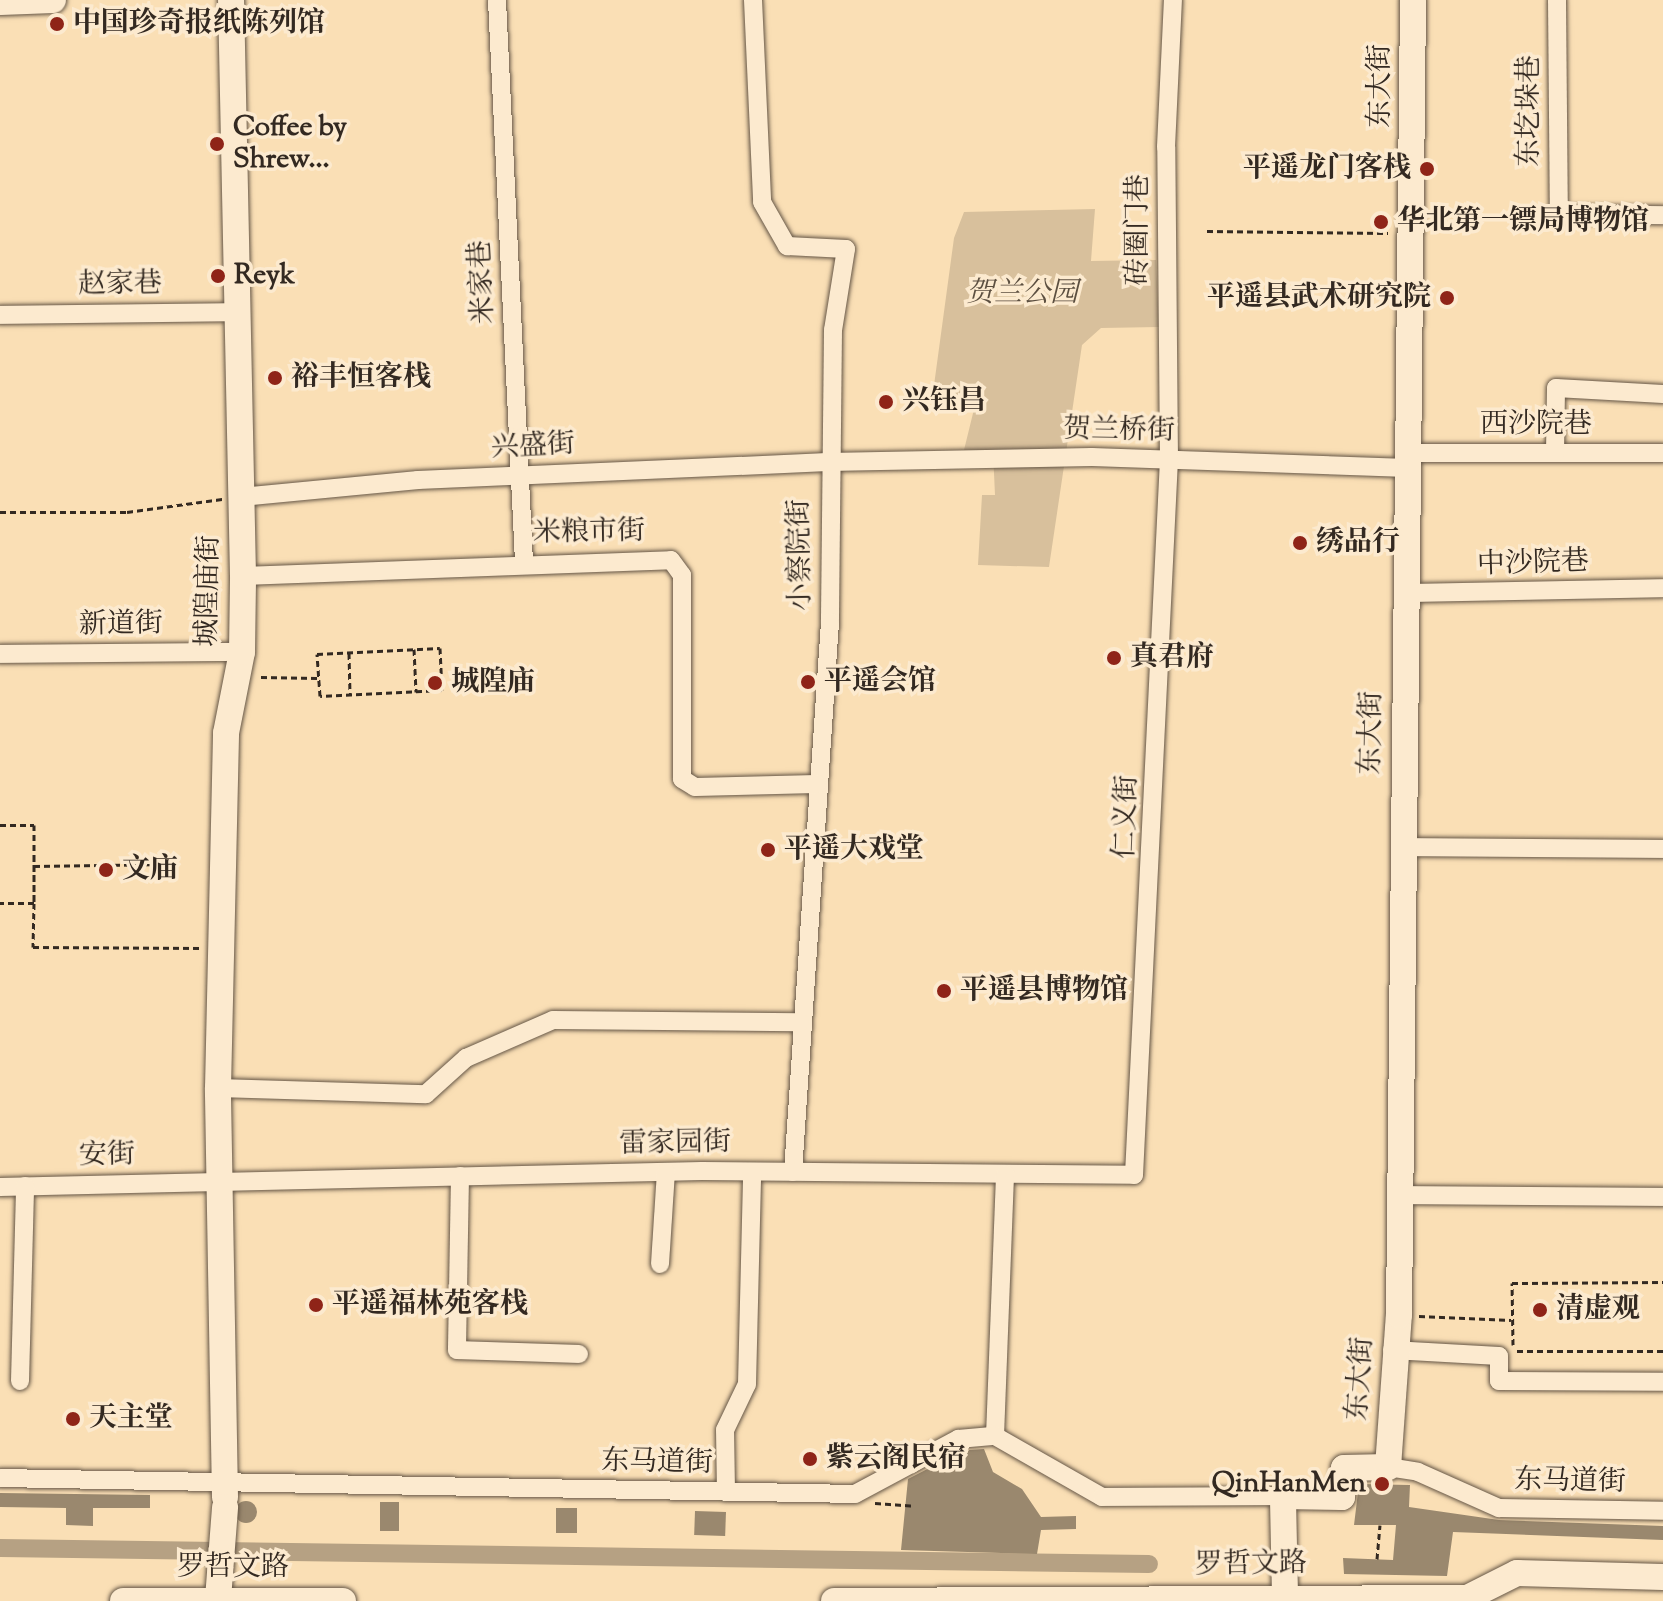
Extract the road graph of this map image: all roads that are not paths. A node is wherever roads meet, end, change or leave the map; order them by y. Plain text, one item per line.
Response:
1 (53, 0) edge
2 (231, 0) edge
3 (497, 0) edge
4 (753, 0) edge
5 (1173, 0) edge
6 (1413, 0) edge
7 (1557, 0) edge
8 (0, 2) edge
9 (1663, 215) edge
10 (240, 312) junction
11 (0, 315) edge
12 (1663, 394) edge
13 (1555, 453) junction
14 (1663, 453) edge
15 (1169, 460) junction
16 (1408, 460) junction
17 (828, 462) junction
18 (520, 475) junction
19 (241, 497) junction
20 (524, 562) junction
21 (243, 576) junction
22 (1663, 588) edge
23 (1406, 593) junction
24 (0, 654) edge
25 (240, 664) junction
26 (817, 784) junction
27 (1402, 847) junction
28 (1663, 849) edge
29 (800, 1022) junction
30 (218, 1088) junction
31 (666, 1172) junction
32 (752, 1172) junction
33 (793, 1172) junction
34 (1005, 1174) junction
35 (1134, 1175) joint
36 (460, 1176) junction
37 (216, 1182) junction
38 (25, 1186) junction
39 (0, 1187) edge
40 (1399, 1195) junction
41 (1663, 1197) edge
42 (660, 1264) dead end
43 (1392, 1350) junction
44 (579, 1354) dead end
45 (20, 1381) dead end
46 (1663, 1382) edge
47 (995, 1436) junction
48 (1388, 1467) junction
49 (0, 1478) edge
50 (726, 1492) junction
51 (225, 1496) junction
52 (1283, 1496) junction
53 (1663, 1511) edge
54 (1663, 1577) edge
55 (1285, 1595) junction
56 (1399, 1598) edge
57 (218, 1599) junction
58 (123, 1601) edge
59 (343, 1601) edge
60 (834, 1601) edge

1 - 8 street
2 - 10 street, 城隍庙街
3 - 18 street, 米家巷
4 - 17 street, 小察院街
5 - 15 street, 砖圈门巷
6 - 16 street, 东大街
7 - 9 street, 东圪垛巷
10 - 11 street, 赵家巷
10 - 19 street, 城隍庙街
12 - 13 street
13 - 14 street, 西沙院巷
13 - 16 street, 西沙院巷
15 - 16 street, 贺兰桥街
15 - 17 street, 贺兰桥街
15 - 35 street, 仁义街
16 - 23 street, 东大街
17 - 18 street, 兴盛街
17 - 26 street, 小察院街
18 - 19 street, 兴盛街
18 - 20 street, 米家巷
19 - 21 street, 城隍庙街
20 - 21 street, 米粮市街
20 - 26 street, 米粮市街
21 - 25 street, 城隍庙街
22 - 23 street, 中沙院巷
23 - 27 street, 东大街
24 - 25 street, 新道街
25 - 30 street, 城隍庙街
26 - 29 street, 小察院街
27 - 28 street
27 - 40 street, 东大街
29 - 30 street
29 - 33 street, 小察院街
30 - 37 street, 城隍庙街
31 - 32 street, 雷家园街
31 - 36 street, 雷家园街
31 - 42 street
32 - 33 street, 雷家园街
32 - 50 street
33 - 34 street, 雷家园街
34 - 35 street, 雷家园街
34 - 47 street
36 - 37 street, 雷家园街
36 - 44 street
37 - 38 street, 安街
37 - 51 street, 城隍庙街
38 - 39 street, 安街
38 - 45 street
40 - 41 street
40 - 43 street, 东大街
43 - 46 street
43 - 48 street, 东大街
47 - 50 street, 东马道街
47 - 52 street
48 - 52 street
48 - 53 street, 东马道街
49 - 51 street, 东马道街
50 - 51 street, 东马道街
51 - 57 street, 城隍庙街
52 - 55 street
54 - 56 street, 罗哲文路
55 - 56 street, 罗哲文路
55 - 60 street, 罗哲文路
57 - 58 street, 罗哲文路
57 - 59 street, 罗哲文路

